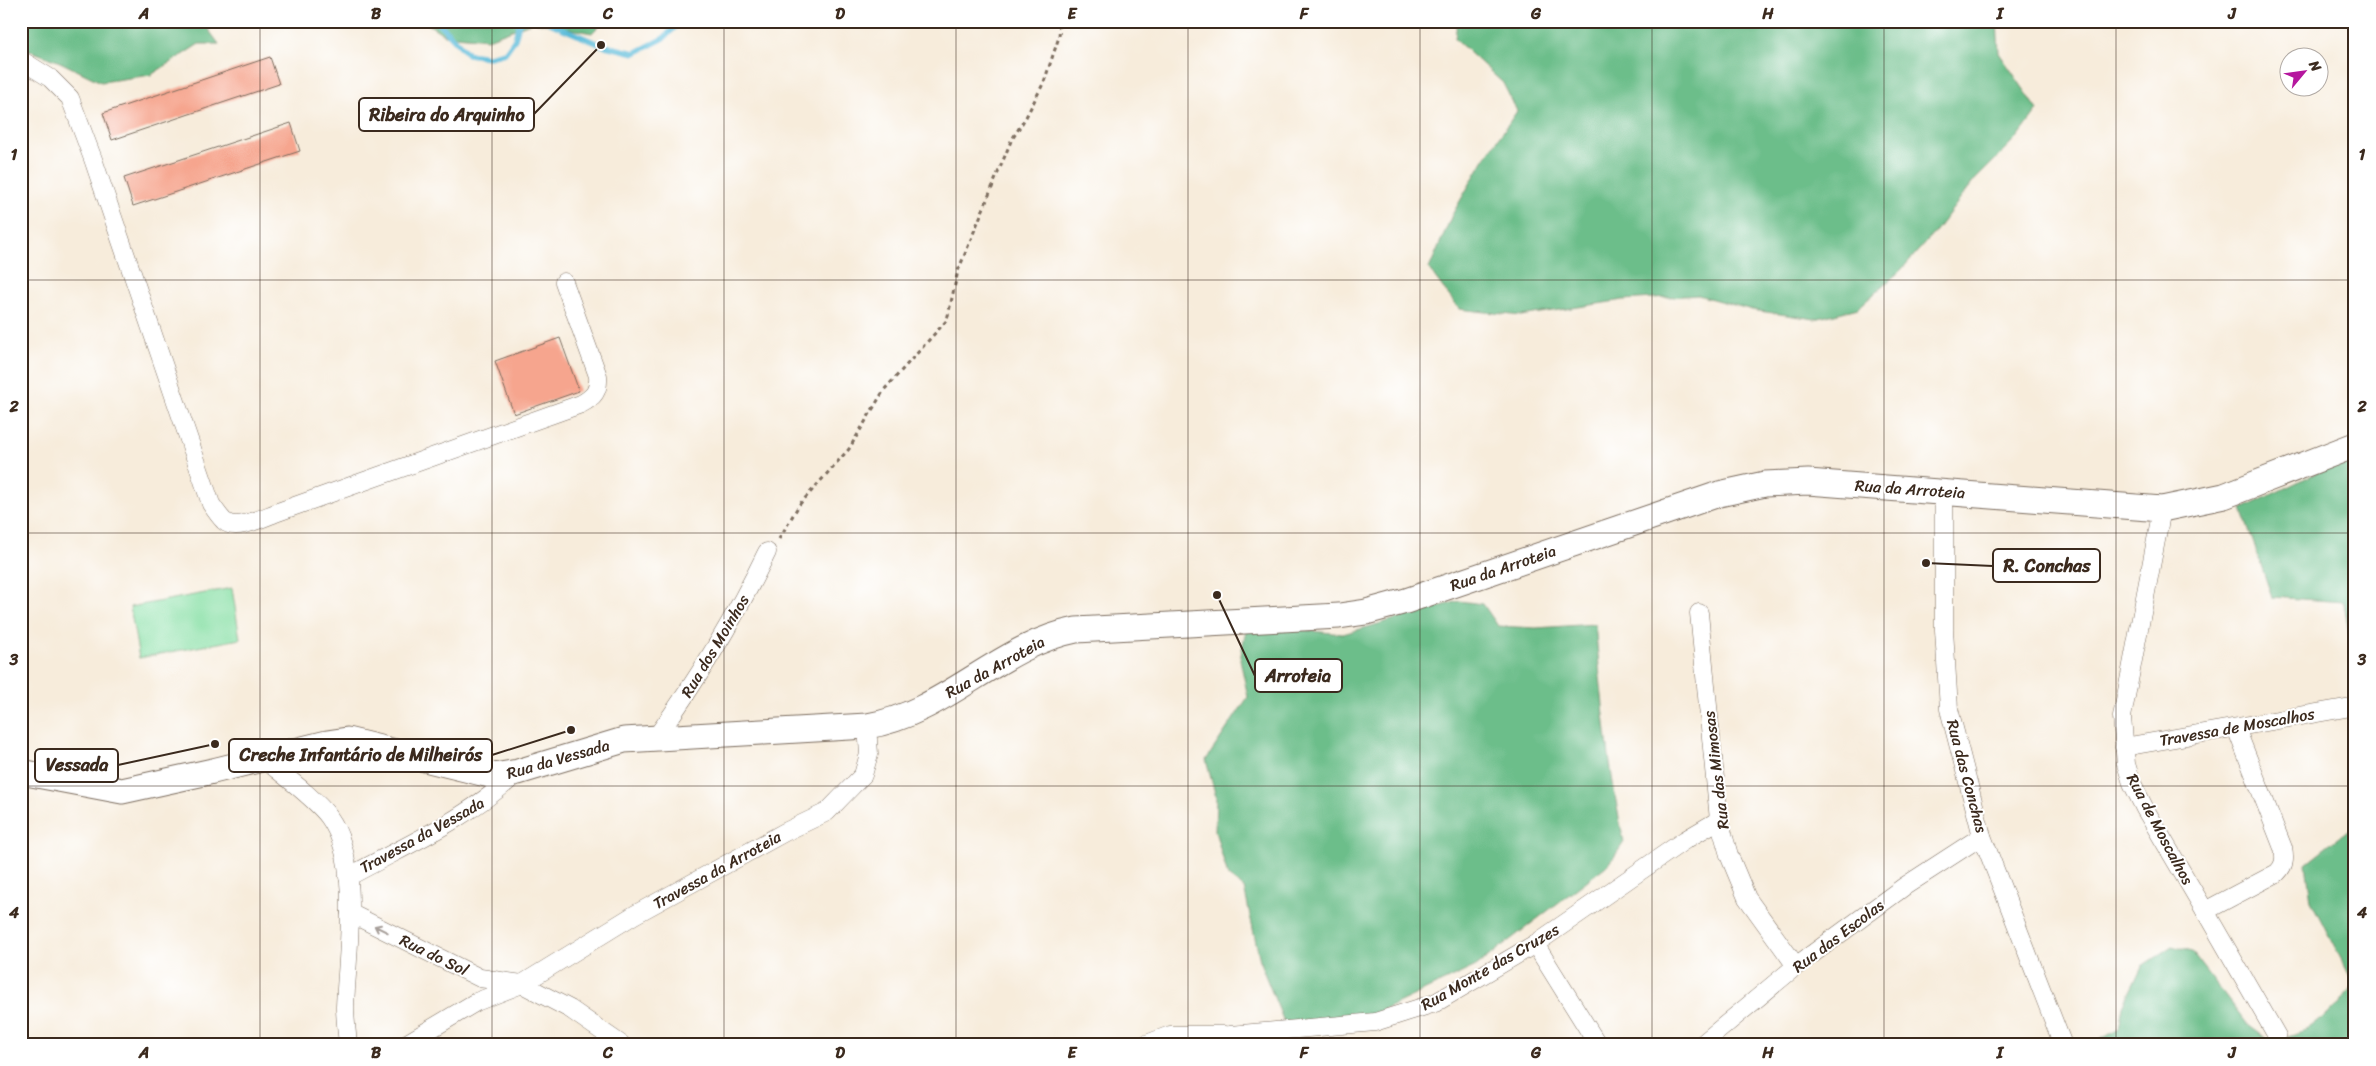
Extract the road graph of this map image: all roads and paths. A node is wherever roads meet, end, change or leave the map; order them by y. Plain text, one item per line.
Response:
1 (1060, 21) edge
2 (21, 60) edge
3 (564, 282) dead end
4 (2355, 445) edge
5 (1944, 492) junction
6 (2162, 509) junction
7 (767, 552) joint
8 (1699, 613) dead end
9 (2351, 707) dead end
10 (866, 726) junction
11 (2236, 728) junction
12 (657, 736) junction
13 (2124, 747) junction
14 (264, 758) junction
15 (21, 772) edge
16 (518, 772) junction
17 (1720, 820) junction
18 (1982, 836) junction
19 (348, 877) junction
20 (2205, 911) junction
21 (350, 914) junction
22 (1535, 944) junction
23 (1796, 966) junction
24 (522, 984) junction
25 (1230, 1035) junction
26 (2277, 1036) dead end
27 (348, 1045) edge
28 (404, 1045) edge
29 (622, 1045) edge
30 (1144, 1045) edge
31 (1208, 1045) edge
32 (1598, 1045) edge
33 (1701, 1045) edge
34 (2062, 1045) edge

1 - 7 path
2 - 3 street
4 - 6 main road, Rua da Arroteia
5 - 6 main road, Rua da Arroteia
5 - 10 main road, Rua da Arroteia
5 - 18 street, Rua das Conchas
6 - 13 street, Rua de Moscalhos
7 - 12 street, Rua dos Moinhos
8 - 17 street, Rua das Mimosas
9 - 11 street, Travessa de Moscalhos
10 - 12 main road, Rua da Arroteia
10 - 24 street, Travessa da Arroteia
11 - 13 street, Travessa de Moscalhos
11 - 20 street
12 - 16 main road, Rua da Vessada
13 - 20 street, Rua de Moscalhos
14 - 15 main road, Rua da Vessada
14 - 16 main road, Rua da Vessada
14 - 19 street
16 - 19 street, Travessa da Vessada
17 - 22 street, Rua Monte das Cruzes
17 - 23 street, Rua das Mimosas
18 - 23 street, Rua das Escolas
18 - 34 street, Rua das Conchas
19 - 21 street
20 - 26 street, Rua de Moscalhos
24 -> 21 street, Rua do Sol
21 - 27 street
22 - 25 street, Rua Monte das Cruzes
22 - 32 street
23 - 33 street, Rua das Escolas
24 - 28 street
24 - 29 street
25 - 30 street, Rua Monte das Cruzes
25 - 31 street, Rua Monte das Cruzes

